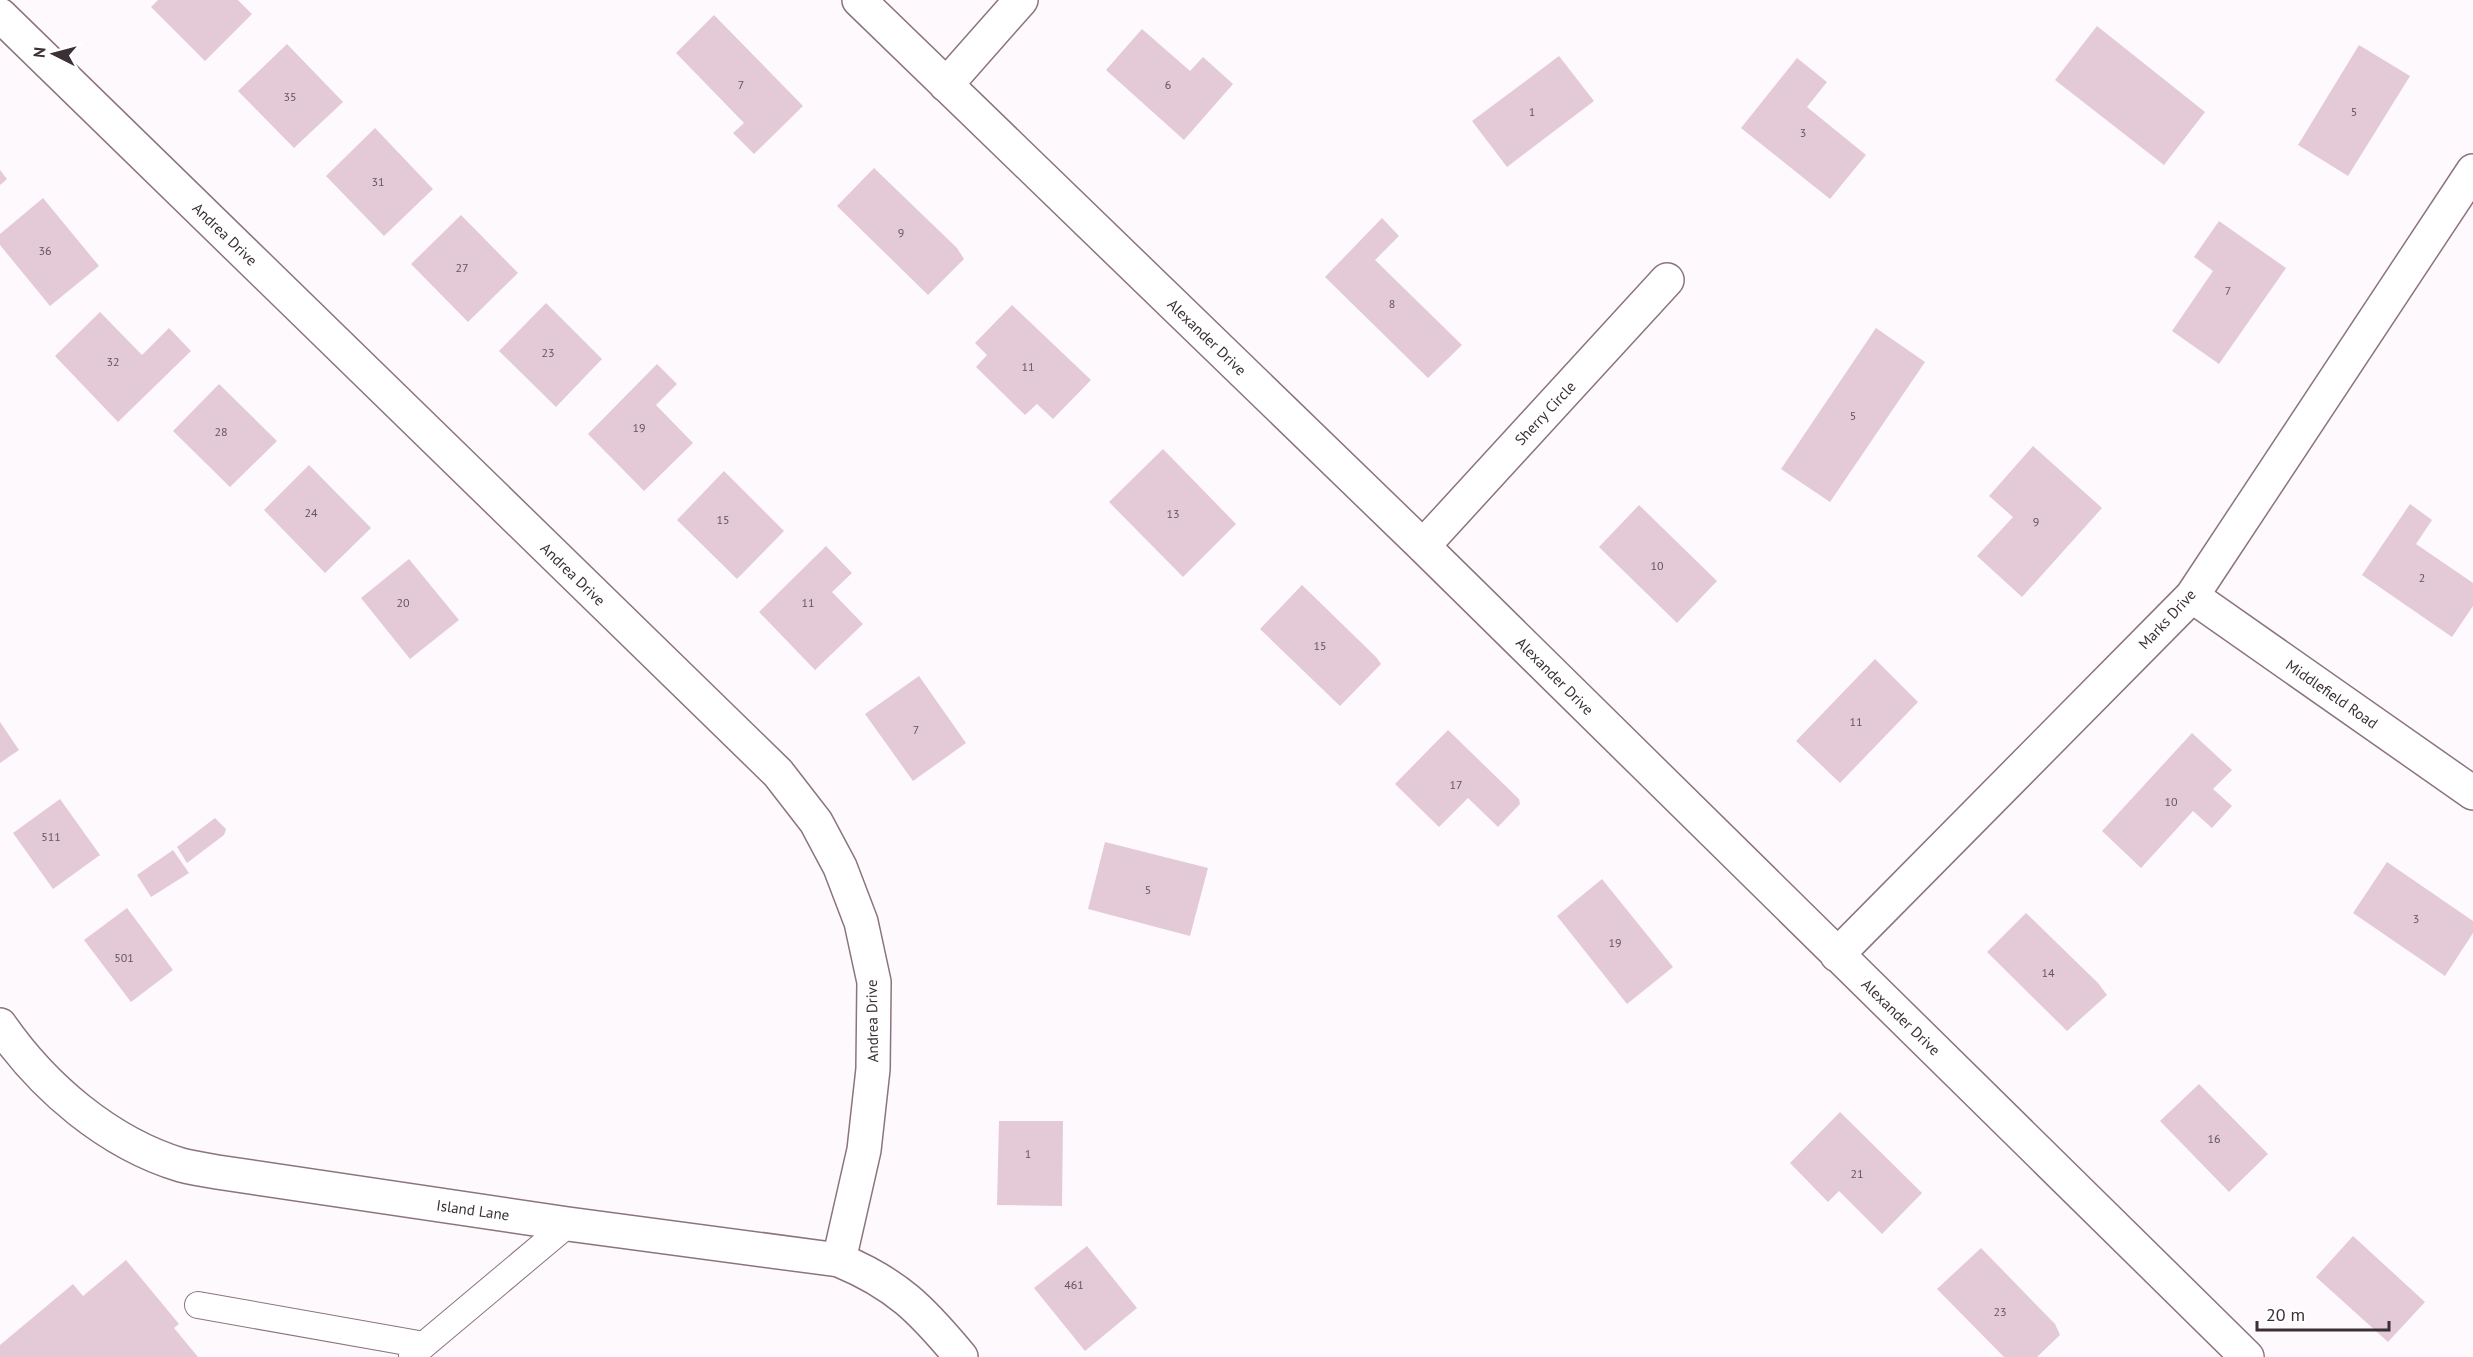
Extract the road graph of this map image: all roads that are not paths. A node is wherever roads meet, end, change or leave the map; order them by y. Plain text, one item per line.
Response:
1 (859, 0) edge
2 (1021, 0) edge
3 (0, 15) edge
4 (946, 85) junction
5 (2473, 171) edge
6 (1667, 280) dead end
7 (1423, 546) junction
8 (2192, 596) junction
9 (2473, 793) edge
10 (1837, 955) junction
11 (0, 1025) edge
12 (568, 1224) junction
13 (839, 1260) junction
14 (198, 1305) dead end
15 (416, 1351) edge
16 (961, 1357) edge
17 (2247, 1357) edge

1 - 4 street, Alexander Drive
2 - 4 street
3 - 13 street, Andrea Drive
4 - 7 street, Alexander Drive
5 - 8 street, Marks Drive
6 - 7 street, Sherry Circle
7 - 10 street, Alexander Drive
8 - 9 street, Middlefield Road
8 - 10 street, Marks Drive
10 - 17 street, Alexander Drive
11 - 12 street, Island Lane
12 - 13 street, Island Lane
12 - 15 lane
13 - 16 street, Island Lane
14 - 15 lane

